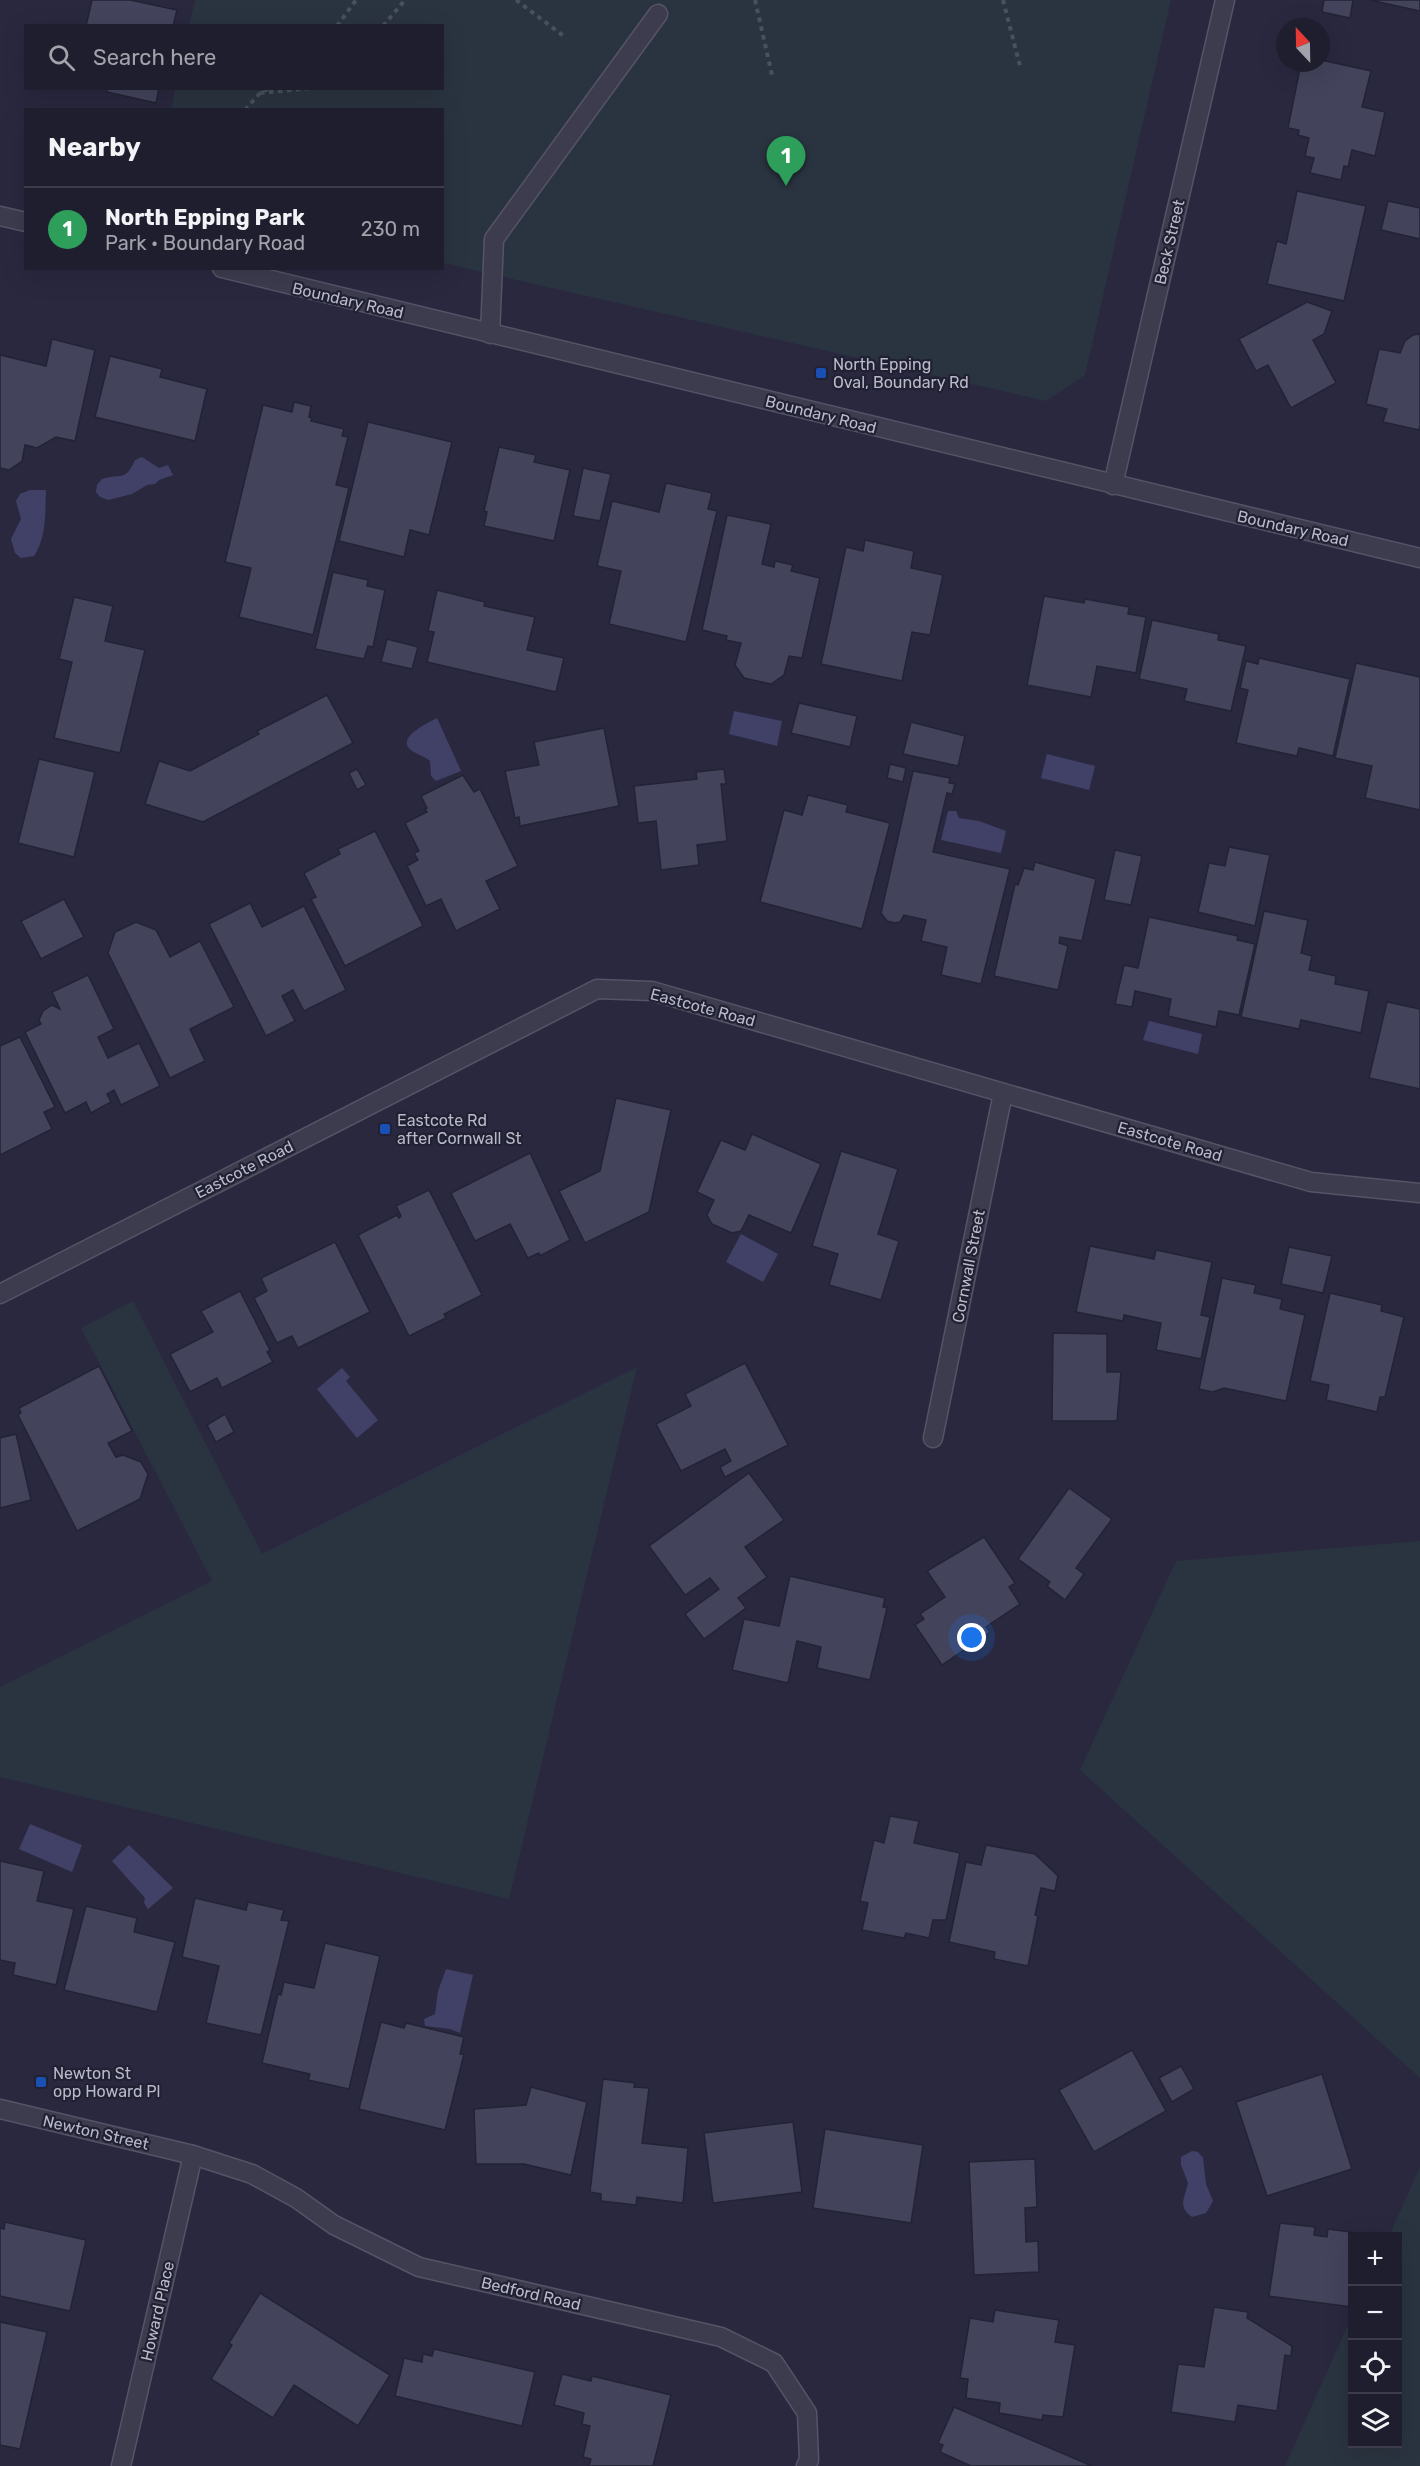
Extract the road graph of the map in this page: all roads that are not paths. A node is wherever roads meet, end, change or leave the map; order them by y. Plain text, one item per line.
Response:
1 (1226, 0) edge
2 (658, 14) dead end
3 (0, 216) edge
4 (24, 222) edge
5 (230, 270) edge
6 (490, 334) junction
7 (1113, 485) junction
8 (1420, 558) edge
9 (1003, 1093) junction
10 (1420, 1192) edge
11 (0, 1294) edge
12 (933, 1438) dead end
13 (0, 2109) edge
14 (193, 2155) junction
15 (121, 2466) edge
16 (806, 2466) edge

1 - 7 street, Beck Street
2 - 6 street
3 - 4 street
5 - 6 street, Boundary Road
6 - 7 street, Boundary Road
7 - 8 street, Boundary Road
9 - 10 street, Eastcote Road
9 - 11 street, Eastcote Road
9 - 12 street, Cornwall Street
13 - 14 street, Newton Street
14 - 15 street, Howard Place
14 - 16 street, Bedford Road

